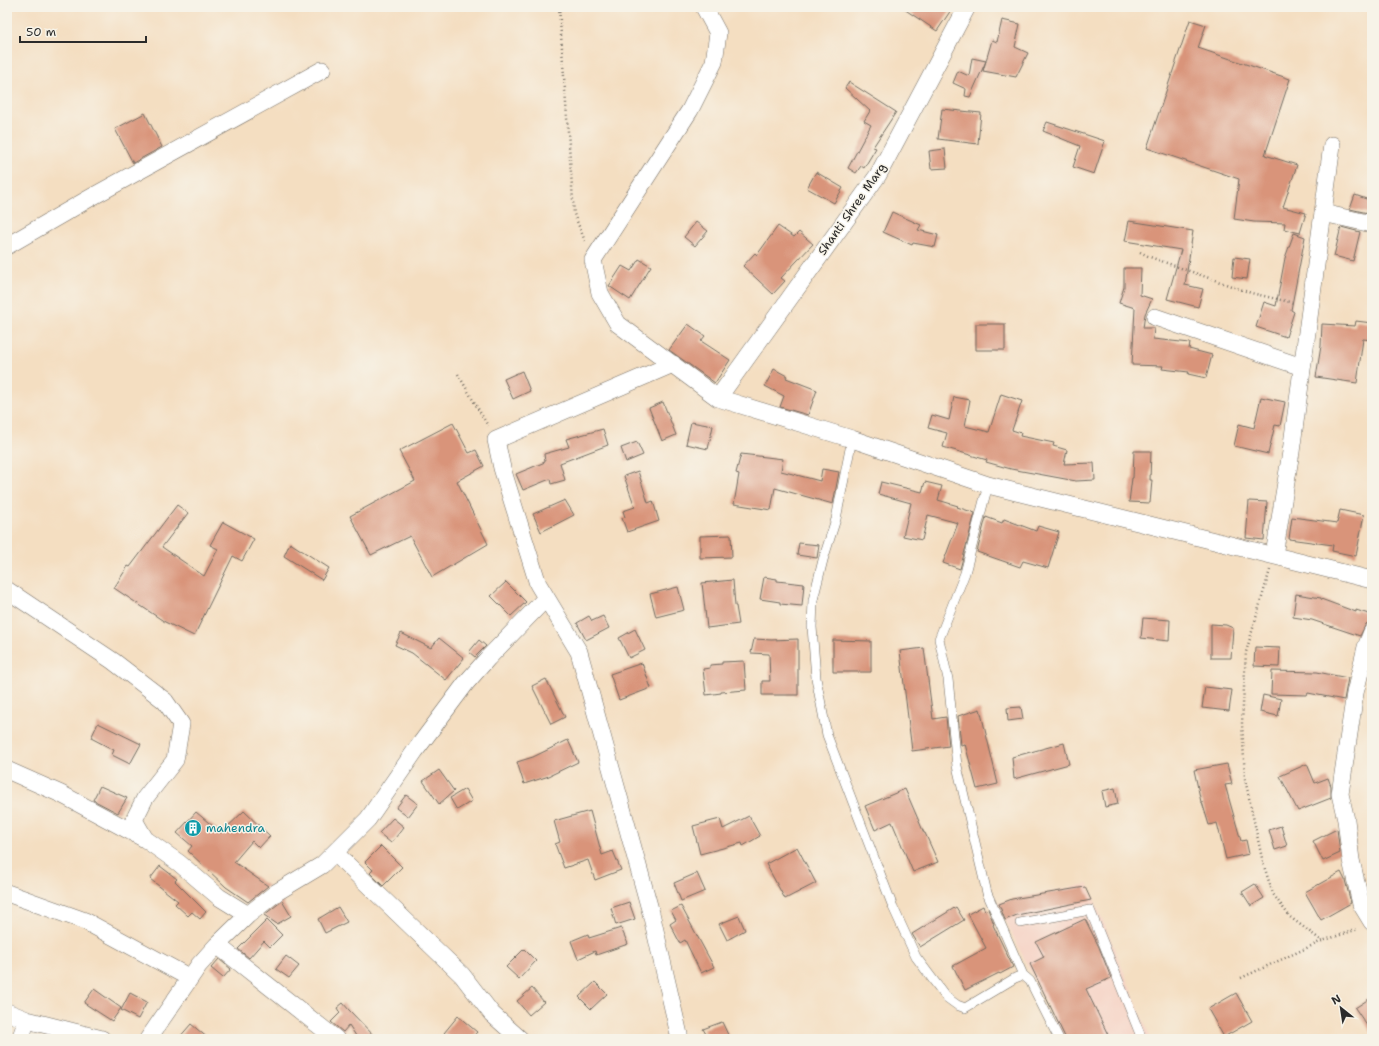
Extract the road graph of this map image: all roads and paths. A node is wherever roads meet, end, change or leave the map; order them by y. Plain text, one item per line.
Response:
1 (559, 7) edge
2 (704, 7) edge
3 (967, 7) edge
4 (322, 70) dead end
5 (1332, 145) dead end
6 (1323, 212) junction
7 (1372, 224) edge
8 (7, 246) edge
9 (1140, 252) dead end
10 (593, 260) junction
11 (1310, 307) junction
12 (1155, 317) dead end
13 (673, 364) junction
14 (1302, 367) junction
15 (458, 374) dead end
16 (718, 398) junction
17 (852, 439) junction
18 (496, 440) junction
19 (988, 486) junction
20 (1274, 555) junction
21 (1372, 580) edge
22 (7, 590) edge
23 (546, 598) junction
24 (1372, 632) edge
25 (7, 770) edge
26 (145, 839) junction
27 (335, 853) junction
28 (7, 894) edge
29 (248, 915) junction
30 (1020, 922) dead end
31 (1368, 924) edge
32 (1322, 942) junction
33 (217, 945) junction
34 (1023, 975) junction
35 (190, 978) junction
36 (1241, 978) dead end
37 (7, 1012) edge
38 (27, 1020) junction
39 (20, 1039) edge
40 (102, 1039) edge
41 (148, 1039) edge
42 (336, 1039) edge
43 (520, 1039) edge
44 (680, 1039) edge
45 (1059, 1039) edge
46 (1142, 1039) edge

1 - 10 path
2 - 10 street
3 - 16 street, Shanti Shree Marg
4 - 8 street
5 - 6 street
6 - 7 street
6 - 11 street
9 - 11 path
10 - 13 street
11 - 14 street
12 - 14 street
13 - 16 street
13 - 18 street
14 - 20 street
15 - 18 path
16 - 17 street
17 - 19 street
17 - 34 lane
18 - 23 street
19 - 20 street
19 - 34 lane
20 - 21 street
20 - 32 path
22 - 26 street
23 - 27 street
23 - 44 street
24 - 31 street
25 - 26 street
26 - 29 street
27 - 29 street
27 - 43 street
28 - 35 street
29 - 33 street
30 - 46 lane
31 - 32 path
32 - 36 path
33 - 35 street
33 - 42 street
34 - 45 lane
35 - 41 street
37 - 38 street
38 - 39 street
38 - 40 street

